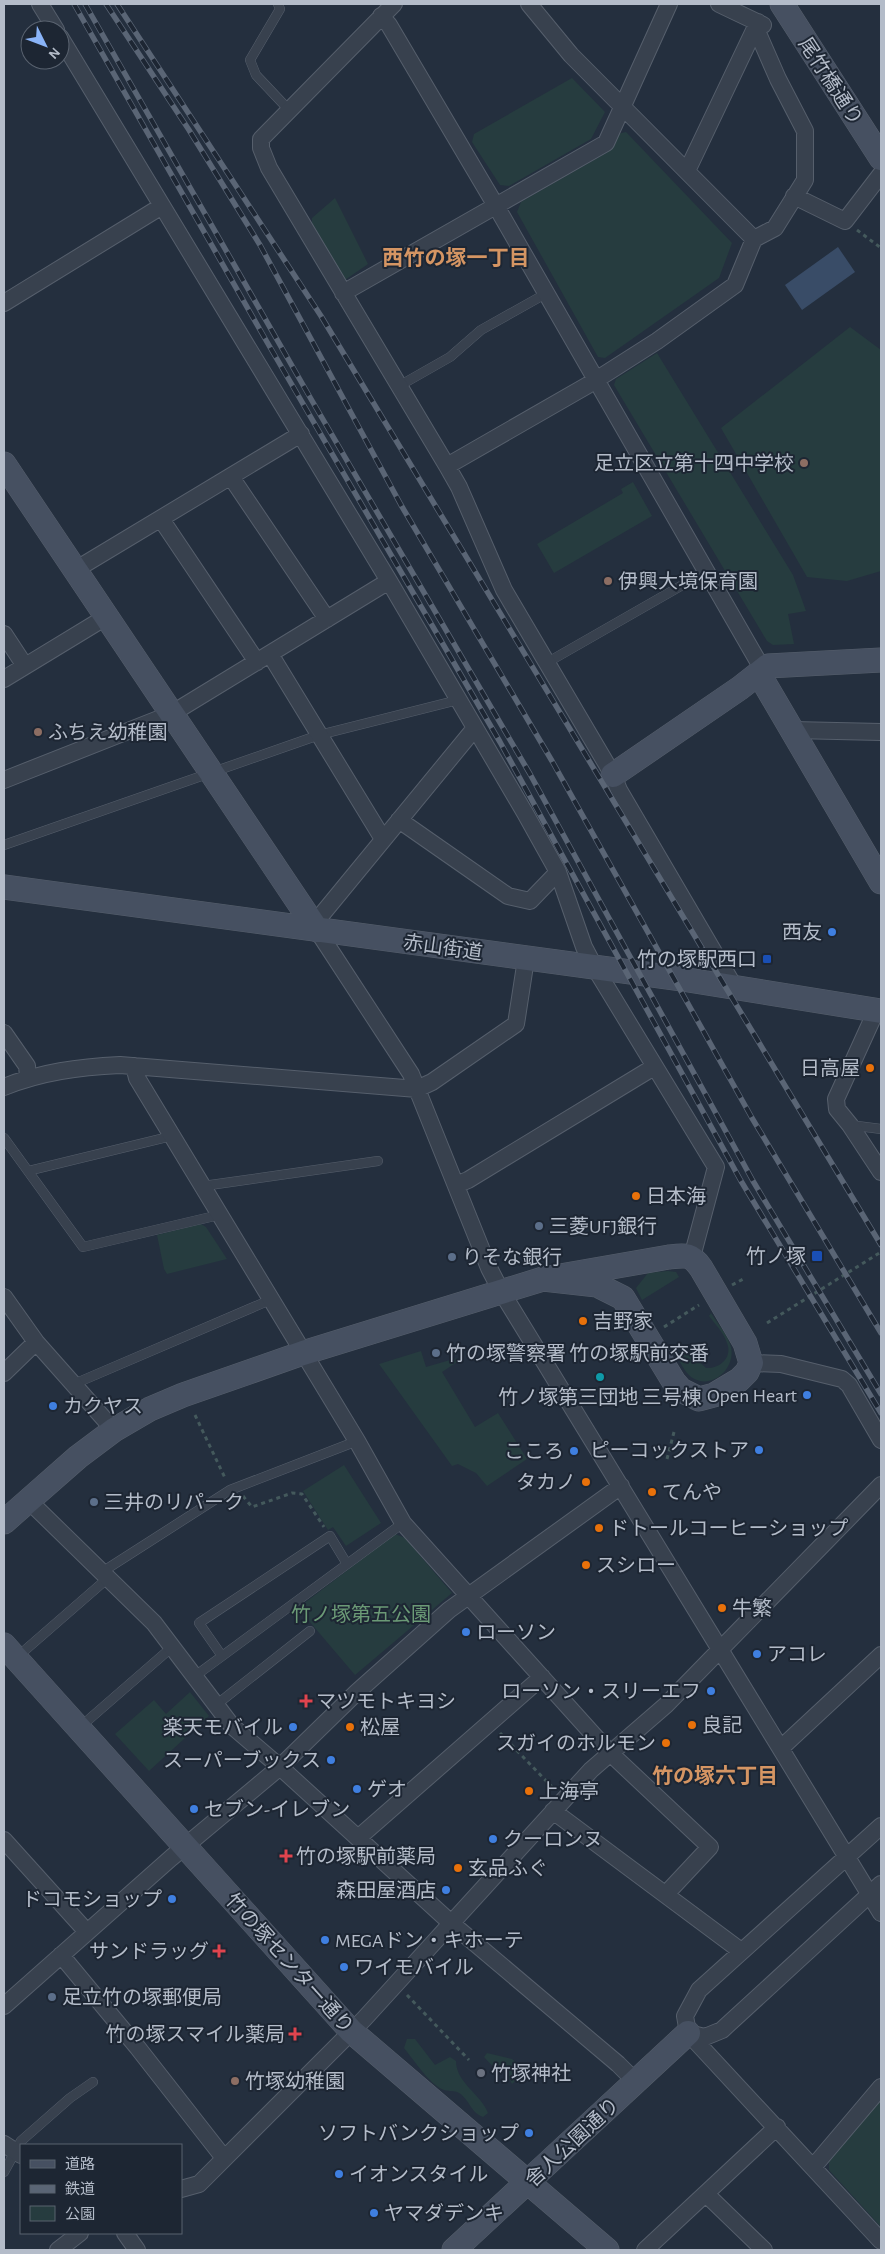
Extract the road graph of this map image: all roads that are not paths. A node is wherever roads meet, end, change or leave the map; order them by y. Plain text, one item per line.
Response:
1 (40, 4) edge
2 (278, 4) edge
3 (394, 4) edge
4 (529, 4) edge
5 (669, 4) edge
6 (719, 4) edge
7 (783, 6) edge
8 (381, 16) junction
9 (50, 20) edge
10 (757, 29) junction
11 (70, 54) edge
12 (622, 106) junction
13 (289, 110) junction
14 (881, 158) edge
15 (687, 171) junction
16 (881, 174) edge
17 (794, 196) junction
18 (162, 206) junction
19 (496, 206) junction
20 (754, 239) junction
21 (343, 293) junction
22 (547, 293) junction
23 (4, 303) edge
24 (596, 380) junction
25 (399, 386) junction
26 (301, 434) junction
27 (4, 464) edge
28 (447, 466) junction
29 (230, 477) junction
30 (161, 519) junction
31 (75, 570) junction
32 (707, 571) junction
33 (389, 581) junction
34 (106, 617) junction
35 (327, 619) junction
36 (4, 634) edge
37 (264, 658) junction
38 (881, 660) edge
39 (548, 662) junction
40 (25, 666) junction
41 (761, 672) junction
42 (4, 679) edge
43 (458, 700) junction
44 (171, 714) junction
45 (475, 728) junction
46 (793, 730) junction
47 (881, 732) edge
48 (319, 734) junction
49 (211, 772) junction
50 (613, 775) junction
51 (4, 780) edge
52 (399, 820) junction
53 (383, 839) junction
54 (4, 845) edge
55 (558, 872) junction
56 (881, 882) edge
57 (4, 887) edge
58 (316, 927) junction
59 (526, 959) junction
60 (594, 968) junction
61 (736, 988) junction
62 (878, 1011) edge
63 (4, 1033) edge
64 (134, 1066) junction
65 (654, 1067) junction
66 (28, 1077) junction
67 (4, 1087) edge
68 (418, 1089) junction
69 (850, 1125) junction
70 (881, 1129) edge
71 (172, 1136) junction
72 (4, 1138) edge
73 (378, 1161) dead end
74 (28, 1171) junction
75 (881, 1172) edge
76 (456, 1185) junction
77 (203, 1186) junction
78 (219, 1215) junction
79 (692, 1257) junction
80 (642, 1261) junction
81 (543, 1279) junction
82 (501, 1291) junction
83 (4, 1297) edge
84 (623, 1298) junction
85 (270, 1300) junction
86 (36, 1342) junction
87 (303, 1353) junction
88 (751, 1363) junction
89 (4, 1373) edge
90 (74, 1384) junction
91 (114, 1430) junction
92 (881, 1440) edge
93 (356, 1441) junction
94 (881, 1484) edge
95 (621, 1486) junction
96 (28, 1500) junction
97 (4, 1522) edge
98 (403, 1524) junction
99 (347, 1564) junction
100 (105, 1575) junction
101 (468, 1595) junction
102 (310, 1631) dead end
103 (171, 1648) junction
104 (720, 1648) junction
105 (10, 1652) edge
106 (881, 1655) edge
107 (222, 1656) junction
108 (195, 1676) junction
109 (542, 1676) junction
110 (216, 1705) junction
111 (78, 1728) junction
112 (780, 1748) junction
113 (609, 1752) junction
114 (280, 1767) junction
115 (558, 1805) junction
116 (881, 1826) edge
117 (358, 1838) junction
118 (186, 1847) junction
119 (7, 1851) edge
120 (847, 1856) junction
121 (876, 1890) edge
122 (666, 1894) junction
123 (881, 1913) edge
124 (451, 1923) junction
125 (87, 1932) junction
126 (740, 1951) junction
127 (61, 1955) junction
128 (4, 2006) edge
129 (351, 2031) junction
130 (688, 2033) junction
131 (93, 2082) dead end
132 (636, 2082) junction
133 (881, 2088) edge
134 (777, 2127) junction
135 (13, 2150) edge
136 (224, 2158) junction
137 (814, 2166) junction
138 (4, 2172) edge
139 (528, 2183) junction
140 (182, 2189) edge
141 (706, 2194) junction
142 (79, 2234) edge
143 (126, 2234) edge
144 (881, 2241) edge
145 (58, 2250) edge
146 (137, 2250) edge
147 (454, 2250) edge
148 (607, 2250) edge
149 (645, 2250) edge
150 (764, 2250) edge

1 - 9 street
2 - 13 lane
3 - 8 street
4 - 12 street
5 - 12 street
6 - 10 street
7 - 10 street
7 - 14 street, 尾竹橋通り
8 - 13 street
8 - 19 street
10 - 15 street
10 - 17 street
11 - 18 street
12 - 15 street
12 - 19 street
13 - 21 street
15 - 20 street
16 - 17 street
17 - 20 street
18 - 23 street
18 - 26 street
19 - 21 street
19 - 22 street
20 - 24 street
21 - 25 street
22 - 24 street
22 - 25 lane
24 - 28 street
24 - 32 street
25 - 28 street
26 - 29 street
26 - 33 street
27 - 31 street
28 - 39 street
29 - 30 street
29 - 35 street
30 - 31 street
30 - 37 street
31 - 34 street
32 - 39 lane
32 - 41 street
33 - 35 street
33 - 43 street
34 - 40 street
34 - 44 street
35 - 37 street
36 - 40 street
37 - 44 street
37 - 48 street
38 - 41 street
39 - 50 street
40 - 42 street
41 - 46 street
41 - 50 street
43 - 45 street
43 - 48 lane
44 - 49 street
44 - 51 street
45 - 52 street
45 - 55 street
46 - 47 street
46 - 56 street
48 - 49 lane
48 - 53 street
49 - 54 lane
49 - 58 street
50 - 61 street
52 - 53 street
52 - 55 street
53 - 58 street
55 - 60 street
57 - 58 street, 赤山街道
58 - 59 street, 赤山街道
58 - 68 street
59 - 60 street, 赤山街道
59 - 68 street
60 - 61 street, 赤山街道
60 - 65 street
61 - 62 street, 赤山街道
62 - 69 street
63 - 66 street
64 - 66 street
64 - 68 street
64 - 71 street
65 - 76 street
65 - 79 street
66 - 67 street
68 - 76 street
69 - 70 lane
69 - 75 street
71 - 74 lane
71 - 77 street
72 - 74 lane
73 - 77 lane
74 - 78 lane
76 - 82 street
77 - 78 street
78 - 85 street
79 - 80 street
79 - 88 street
80 - 81 street
80 - 84 street
81 - 82 street
81 - 84 street
82 - 87 street
82 - 95 street
83 - 86 street
84 - 88 street
85 - 87 street
85 - 90 lane
86 - 89 street
86 - 90 street
87 - 91 street
87 - 93 street
88 - 92 street
90 - 91 street
91 - 96 street
93 - 98 street
93 - 100 lane
94 - 104 street
95 - 101 street
95 - 104 street
96 - 97 street
96 - 100 street
98 - 99 lane
98 - 101 street
99 - 107 lane
99 - 107 lane
100 - 103 street
100 - 105 lane
101 - 109 street
101 - 114 street
102 - 110 lane
103 - 108 street
103 - 111 lane
104 - 112 street
104 - 113 street
105 - 111 street, 竹の塚センター通り
106 - 112 street
107 - 108 lane
108 - 110 street
109 - 113 street
109 - 117 street
110 - 114 street
111 - 118 street, 竹の塚センター通り
112 - 120 street
113 - 115 street
113 - 122 street
114 - 117 street
114 - 118 street
115 - 122 street
115 - 124 street
116 - 120 street
117 - 124 street
118 - 125 street
118 - 129 street, 竹の塚センター通り
119 - 125 street
120 - 121 street
120 - 126 street
121 - 123 street
121 - 130 street
122 - 126 street
124 - 129 street
124 - 132 street
125 - 127 street
126 - 130 street
127 - 128 street
127 - 136 street
129 - 136 street
129 - 139 street, 竹の塚センター通り
130 - 132 street, 舎人公園通り
130 - 134 street
131 - 135 lane
132 - 139 street, 舎人公園通り
133 - 137 street
134 - 137 street
134 - 141 street
135 - 138 lane
136 - 140 street
137 - 144 street
139 - 147 street, 舎人公園通り
139 - 148 street, 竹の塚センター通り
141 - 149 street
141 - 150 street
142 - 145 street
143 - 146 street

